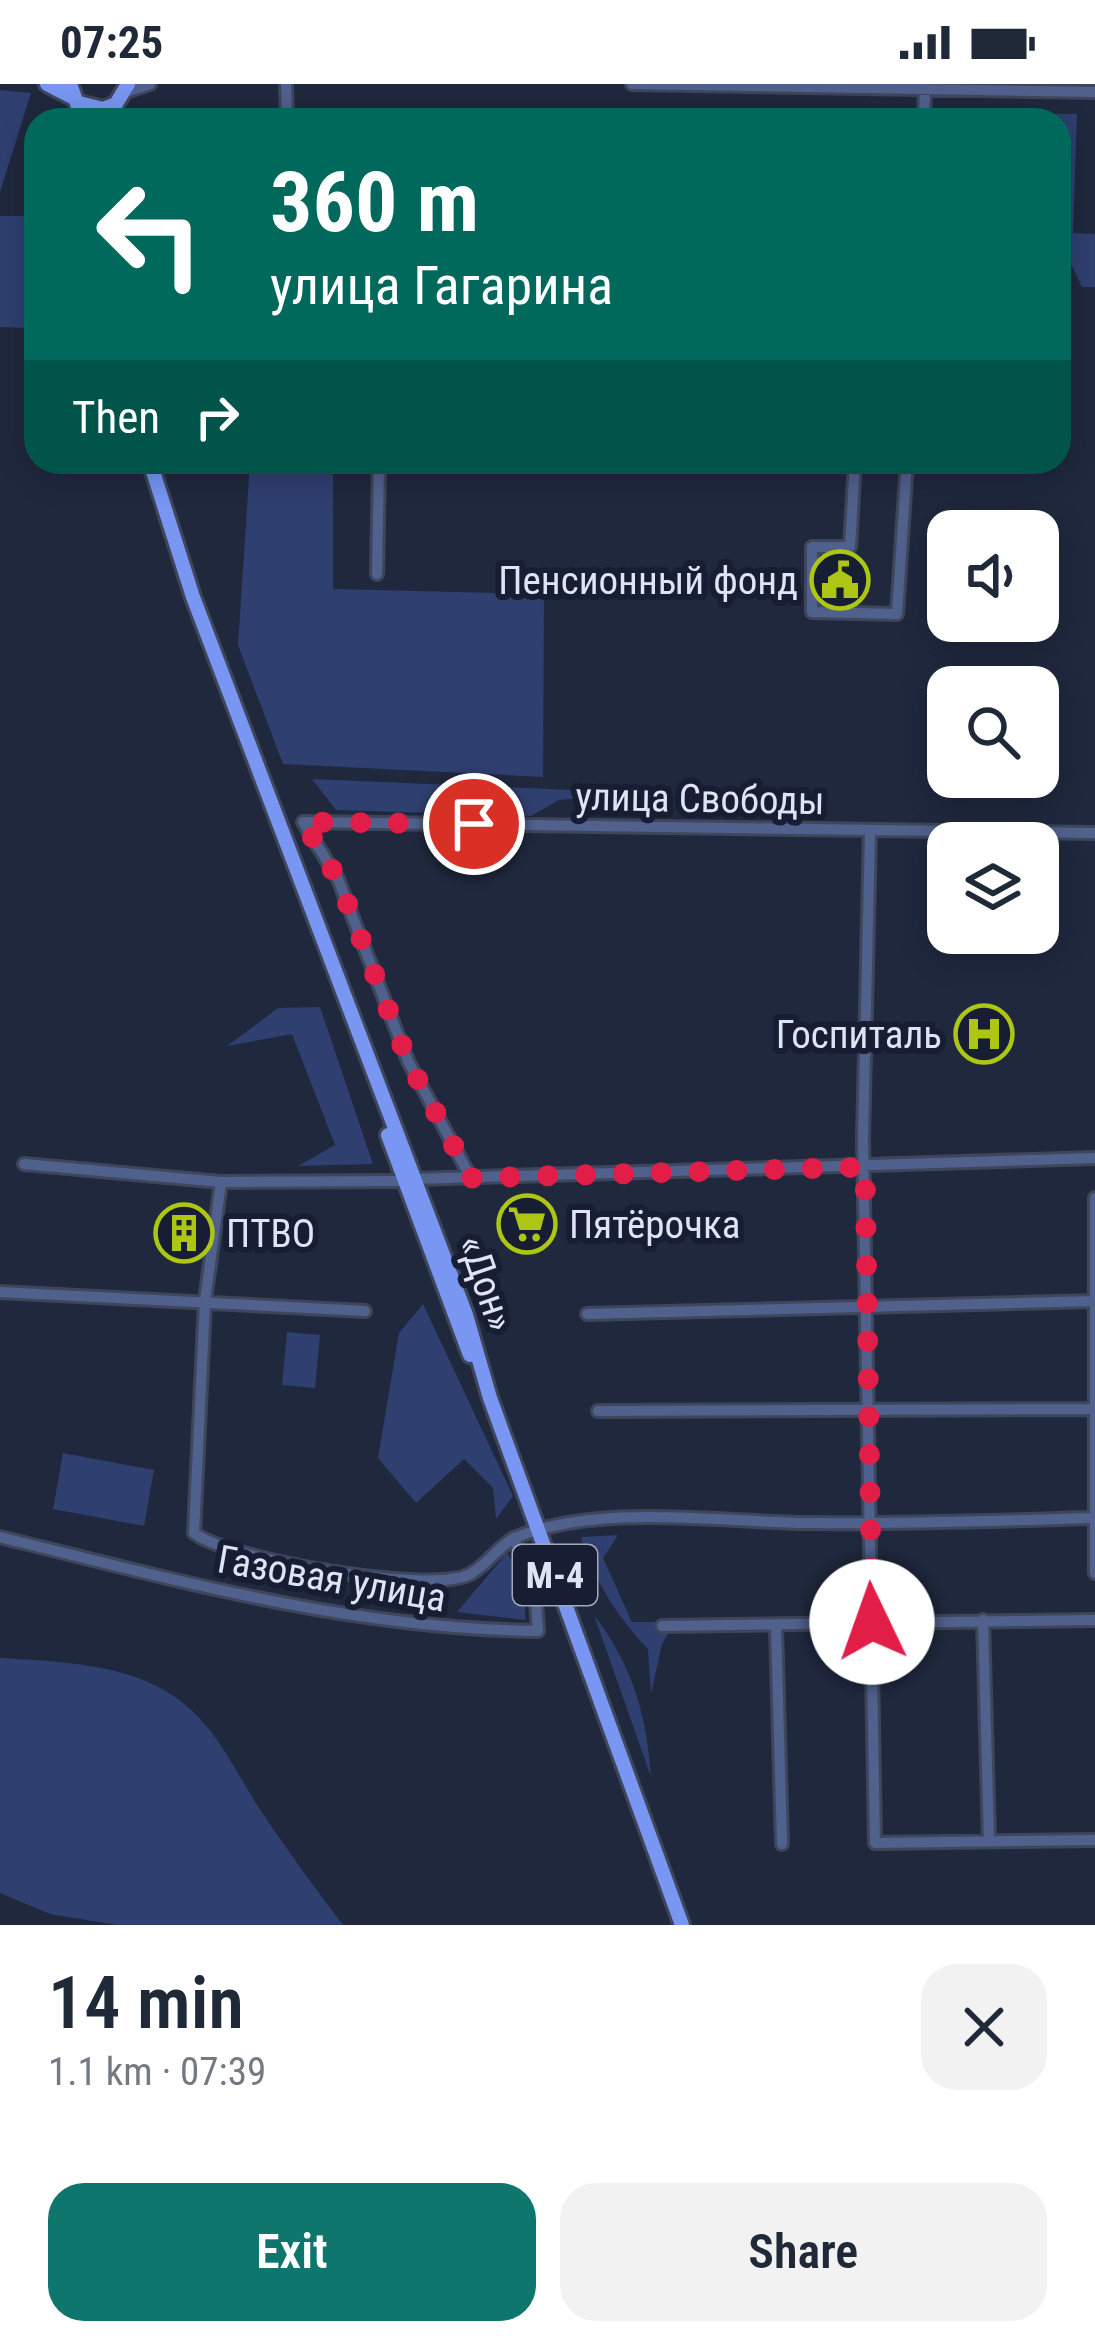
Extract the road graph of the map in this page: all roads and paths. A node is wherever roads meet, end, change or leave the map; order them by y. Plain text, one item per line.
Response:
1 (46, 84) edge
2 (150, 84) edge
3 (632, 84) edge
4 (925, 89) junction
5 (1095, 92) edge
6 (74, 95) edge
7 (121, 100) edge
8 (924, 108) edge
9 (154, 474) edge
10 (379, 474) edge
11 (854, 474) edge
12 (907, 474) edge
13 (377, 574) dead end
14 (870, 832) junction
15 (1095, 832) edge
16 (1095, 1159) edge
17 (25, 1164) dead end
18 (865, 1167) junction
19 (471, 1178) junction
20 (409, 1180) junction
21 (221, 1182) junction
22 (1095, 1198) edge
23 (0, 1292) edge
24 (205, 1300) junction
25 (1093, 1301) edge
26 (866, 1308) junction
27 (365, 1311) dead end
28 (587, 1314) dead end
29 (867, 1407) junction
30 (1093, 1409) edge
31 (598, 1411) dead end
32 (1093, 1518) edge
33 (867, 1524) junction
34 (538, 1529) junction
35 (0, 1537) edge
36 (514, 1538) junction
37 (1095, 1573) edge
38 (983, 1620) junction
39 (1095, 1620) edge
40 (872, 1622) junction
41 (662, 1626) dead end
42 (776, 1627) junction
43 (989, 1840) junction
44 (1095, 1840) edge
45 (782, 1844) dead end
46 (682, 1925) edge

1 - 6 main road
2 - 7 street
3 - 4 street
4 - 5 street
4 - 8 street
9 - 20 main road
10 - 13 street
11 - 12 street
14 - 15 street, улица Свободы
14 - 18 street
14 - 19 street, улица Свободы
16 - 18 street
17 - 21 street
18 - 19 street
18 - 26 street
19 - 20 street
20 - 21 street
20 - 34 main road, М-4
21 - 24 street
22 - 25 street
23 - 24 street
24 - 27 street
24 - 36 street
25 - 26 street
25 - 30 street
26 - 28 street
26 - 29 street
29 - 30 street
29 - 31 street
29 - 33 street
30 - 32 street
32 - 33 street
32 - 37 street
33 - 34 street
33 - 40 street
34 - 36 street
34 - 46 main road, М-4
35 - 36 street, Газовая улица
38 - 39 street
38 - 40 street
38 - 43 street
40 - 42 street
40 - 43 street
41 - 42 street
42 - 45 street
43 - 44 street

